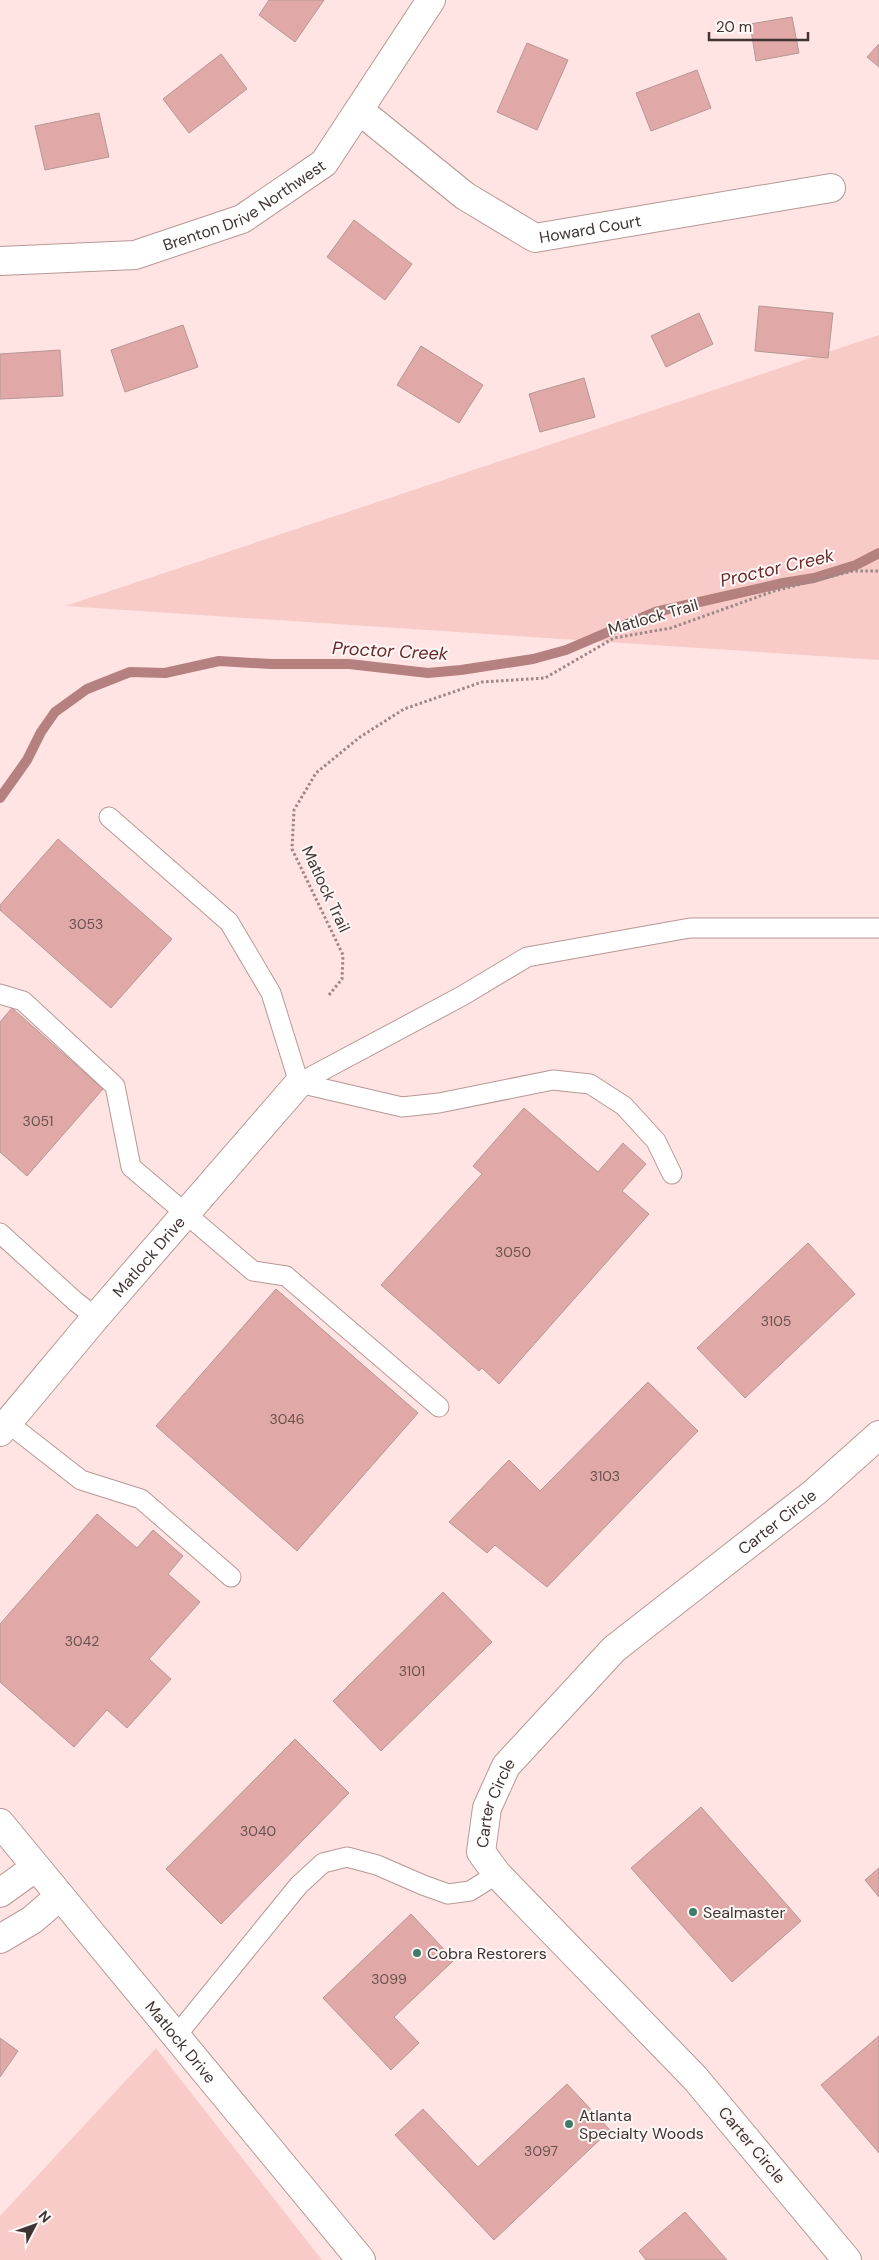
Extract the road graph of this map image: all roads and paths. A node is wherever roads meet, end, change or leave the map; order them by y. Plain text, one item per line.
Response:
1 (431, 0) edge
2 (359, 110) junction
3 (830, 188) dead end
4 (0, 261) edge
5 (879, 571) edge
6 (110, 817) dead end
7 (879, 928) edge
8 (0, 994) edge
9 (329, 995) dead end
10 (300, 1083) junction
11 (672, 1174) dead end
12 (186, 1213) junction
13 (0, 1233) edge
14 (96, 1317) junction
15 (439, 1407) dead end
16 (4, 1428) edge
17 (879, 1435) edge
18 (231, 1577) dead end
19 (0, 1823) edge
20 (36, 1867) junction
21 (497, 1874) junction
22 (0, 1893) edge
23 (60, 1896) junction
24 (0, 1939) edge
25 (176, 2036) junction
26 (361, 2260) edge
27 (847, 2260) edge

1 - 2 street, Brenton Drive Northwest
2 - 3 street, Howard Court
2 - 4 street, Brenton Drive Northwest
5 - 9 path, Matlock Trail
6 - 10 lane
7 - 10 lane
8 - 12 lane
10 - 11 lane
10 - 12 street, Matlock Drive
12 - 14 street, Matlock Drive
12 - 15 lane
13 - 14 lane
14 - 16 street, Matlock Drive
16 - 18 lane
17 - 21 street, Carter Circle
19 - 20 street, Matlock Drive
20 - 22 street
20 - 23 street, Matlock Drive
21 - 25 lane
21 - 27 street, Carter Circle
23 - 24 street
23 - 25 street, Matlock Drive
25 - 26 street, Matlock Drive

